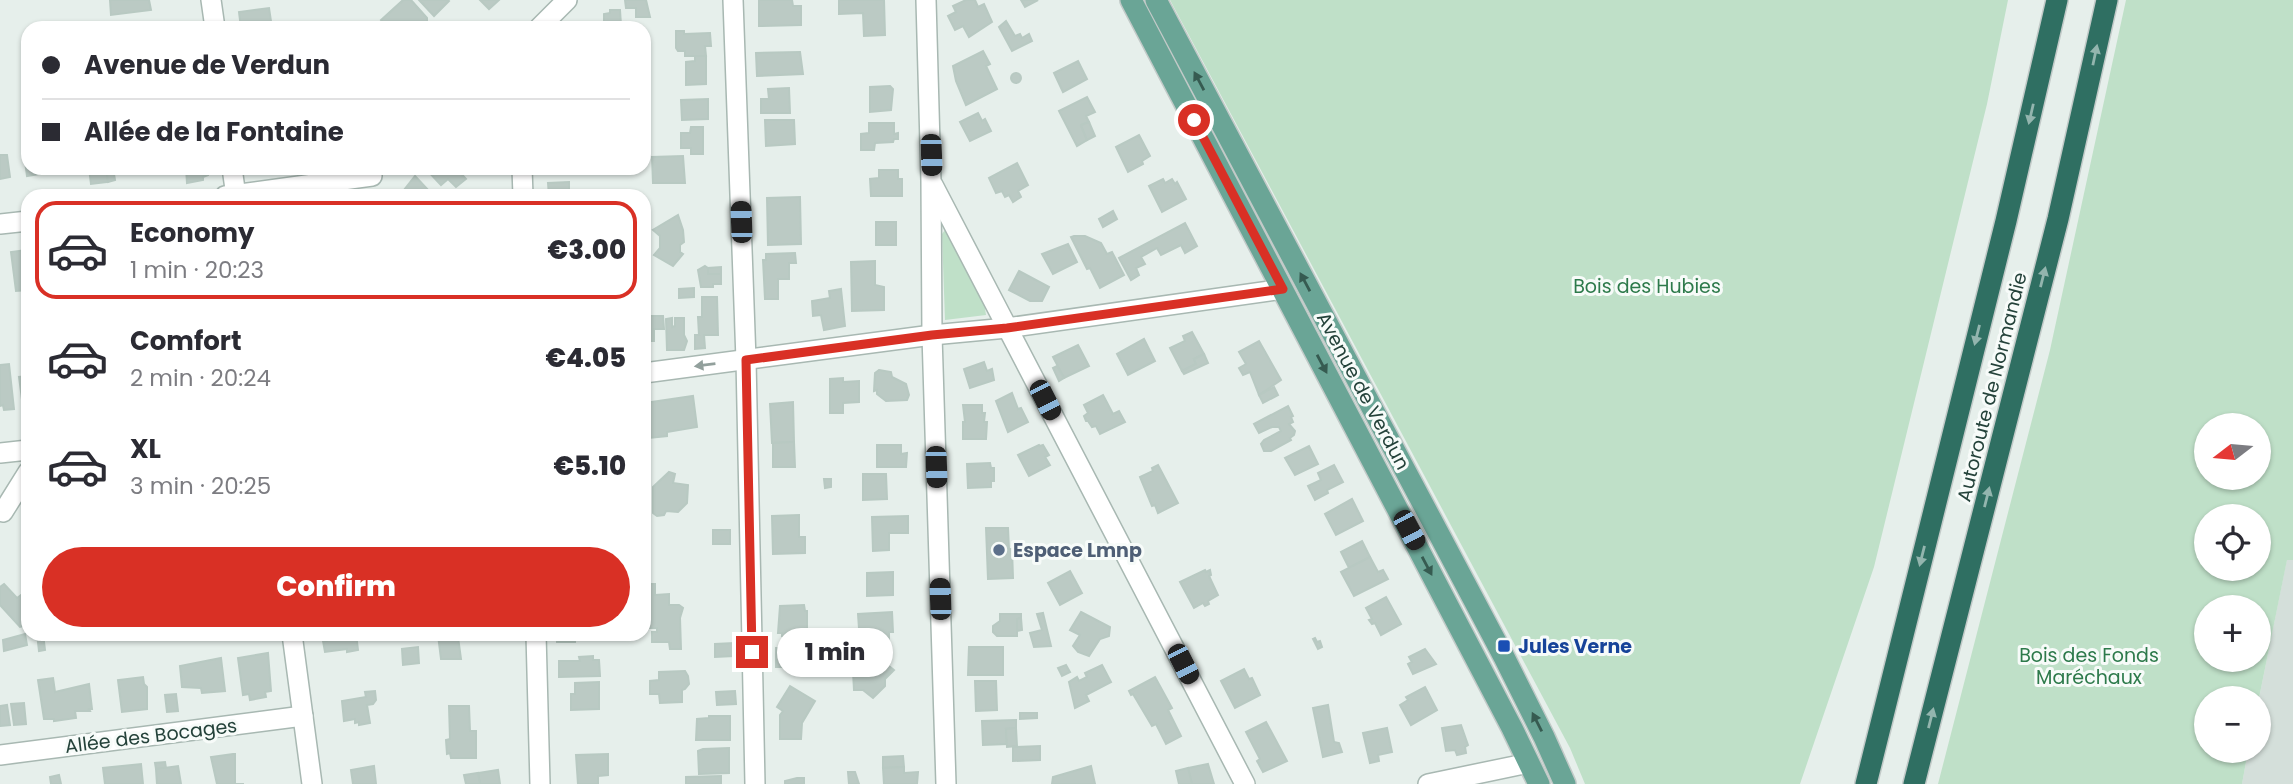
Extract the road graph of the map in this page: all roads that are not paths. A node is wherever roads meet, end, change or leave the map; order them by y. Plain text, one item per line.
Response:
1 (211, 0) edge
2 (568, 0) edge
3 (733, 0) edge
4 (926, 0) edge
5 (1131, 0) edge
6 (1156, 0) edge
7 (2057, 0) edge
8 (2107, 0) edge
9 (214, 21) edge
10 (546, 21) edge
11 (359, 175) edge
12 (374, 175) edge
13 (931, 181) junction
14 (274, 189) edge
15 (359, 189) edge
16 (21, 222) edge
17 (0, 224) edge
18 (1283, 289) junction
19 (1007, 328) junction
20 (932, 335) junction
21 (746, 360) junction
22 (651, 372) edge
23 (21, 451) edge
24 (0, 453) edge
25 (21, 483) edge
26 (21, 502) edge
27 (2, 514) edge
28 (293, 641) edge
29 (536, 641) edge
30 (303, 716) junction
31 (0, 755) edge
32 (1529, 763) junction
33 (312, 784) edge
34 (540, 784) edge
35 (755, 784) edge
36 (946, 784) edge
37 (1245, 784) edge
38 (1428, 784) edge
39 (1539, 784) edge
40 (1565, 784) edge
41 (1866, 784) edge
42 (1914, 784) edge

1 - 9 street
2 - 10 street
3 - 21 street
4 - 13 street
5 - 18 main road, Avenue de Verdun
40 -> 6 main road, Avenue de Verdun
7 -> 41 highway, Autoroute de Normandie
42 -> 8 highway, Autoroute de Normandie
11 - 14 street
12 - 15 street
13 - 19 street
13 - 20 street
16 - 17 street
18 - 19 street
18 -> 32 main road, Avenue de Verdun
19 - 20 street
19 - 37 street
20 - 21 street
20 - 36 street
21 -> 22 street
21 - 35 street
23 - 24 street
25 - 27 street
26 - 27 street
28 - 30 street
29 - 34 street
30 - 31 street, Allée des Bocages
30 - 33 street
32 - 38 street
32 - 39 main road, Avenue de Verdun

